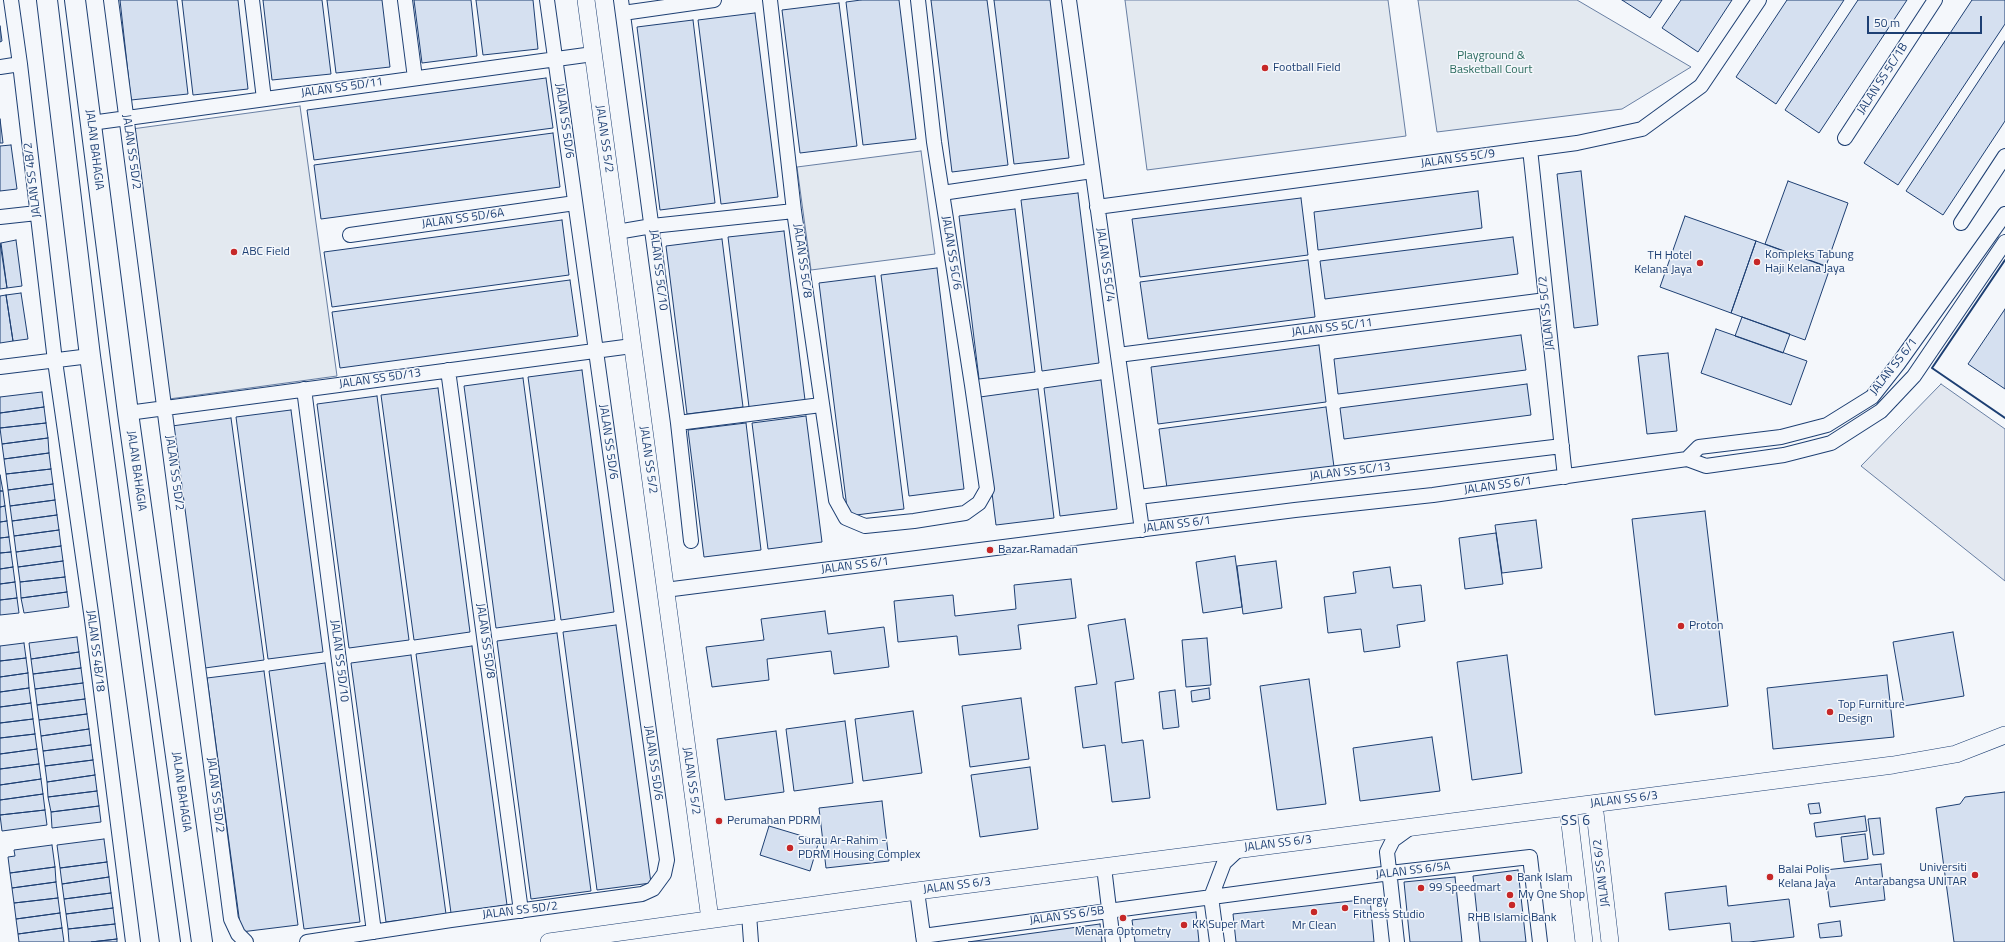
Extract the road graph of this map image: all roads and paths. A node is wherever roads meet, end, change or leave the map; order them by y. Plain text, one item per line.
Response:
1 (11, 0) edge
2 (47, 0) edge
3 (75, 0) edge
4 (111, 0) edge
5 (252, 0) edge
6 (405, 0) edge
7 (547, 0) edge
8 (586, 0) edge
9 (714, 0) edge
10 (770, 0) edge
11 (918, 0) edge
12 (1069, 0) edge
13 (1759, 0) edge
14 (1935, 0) edge
15 (622, 7) edge
16 (593, 54) junction
17 (555, 59) junction
18 (20, 64) junction
19 (0, 66) edge
20 (416, 78) junction
21 (264, 99) junction
22 (126, 118) junction
23 (91, 122) junction
24 (1845, 138) dead end
25 (1530, 149) junction
26 (2005, 156) edge
27 (1092, 171) junction
28 (942, 193) junction
29 (575, 203) junction
30 (1098, 207) junction
31 (794, 211) junction
32 (37, 213) junction
33 (2005, 214) edge
34 (0, 217) edge
35 (104, 223) junction
36 (1961, 223) dead end
37 (74, 226) junction
38 (652, 226) junction
39 (617, 232) junction
40 (350, 235) dead end
41 (2005, 242) edge
42 (1546, 300) junction
43 (632, 346) junction
44 (596, 350) junction
45 (1118, 355) junction
46 (90, 356) junction
47 (55, 361) junction
48 (0, 368) edge
49 (448, 370) junction
50 (304, 389) junction
51 (821, 405) junction
52 (165, 408) junction
53 (128, 413) junction
54 (678, 423) junction
55 (1562, 446) junction
56 (1687, 459) junction
57 (1565, 477) junction
58 (1138, 497) junction
59 (846, 518) joint
60 (1142, 530) junction
61 (691, 541) dead end
62 (665, 590) junction
63 (2005, 735) edge
64 (177, 764) junction
65 (147, 771) junction
66 (1594, 804) junction
67 (1568, 807) junction
68 (1411, 827) junction
69 (188, 841) junction
70 (157, 846) junction
71 (1240, 849) junction
72 (1104, 867) junction
73 (1390, 873) junction
74 (659, 883) joint
75 (917, 891) junction
76 (1211, 898) junction
77 (1109, 910) junction
78 (521, 911) junction
79 (749, 914) junction
80 (710, 919) junction
81 (374, 932) junction
82 (923, 939) edge
83 (203, 940) edge
84 (133, 942) edge
85 (170, 942) edge
86 (246, 942) edge
87 (307, 942) edge
88 (549, 942) edge
89 (751, 942) edge
90 (1114, 942) edge
91 (1217, 942) edge
92 (1397, 942) edge
93 (1540, 942) edge
94 (1584, 942) edge
95 (1610, 942) edge

1 - 18 street, JALAN SS 4B/2
2 - 37 main road
3 - 23 main road, JALAN BAHAGIA
4 - 22 street, JALAN SS 5D/2
5 - 21 street
6 - 20 street
7 - 17 street, JALAN SS 5D/6
8 - 16 street, JALAN SS 5/2
9 - 15 street
10 - 31 street, JALAN SS 5C/8
11 - 28 street, JALAN SS 5C/6
12 - 27 street, JALAN SS 5C/4
13 - 25 street, JALAN SS 5C/9
14 - 24 street, JALAN SS 5C/1B
15 - 38 street, JALAN SS 5C/10
16 - 17 street, JALAN SS 5D/11
16 - 39 street, JALAN SS 5/2
17 - 20 street, JALAN SS 5D/11
17 - 29 street, JALAN SS 5D/6
18 - 19 street
18 - 32 street, JALAN SS 4B/2
20 - 21 street, JALAN SS 5D/11
21 - 22 street, JALAN SS 5D/11
22 - 23 street, JALAN SS 5D/11
22 - 52 street, JALAN SS 5D/2
23 - 35 main road, JALAN BAHAGIA
25 - 30 street, JALAN SS 5C/9
25 - 42 street, JALAN SS 5C/2
26 - 36 street
27 - 28 street
27 - 30 street, JALAN SS 5C/4
28 - 59 street, JALAN SS 5C/6
29 - 40 street, JALAN SS 5D/6A
29 - 44 street, JALAN SS 5D/6
30 - 45 street, JALAN SS 5C/4
31 - 38 street
31 - 51 street, JALAN SS 5C/8
32 - 34 street
32 - 47 street, JALAN SS 4B/2
33 - 56 street, JALAN SS 6/1
35 - 37 main road
35 - 53 main road, JALAN BAHAGIA
37 - 46 main road
38 - 39 street
38 - 54 street, JALAN SS 5C/10
39 - 43 street, JALAN SS 5/2
41 - 56 street, JALAN SS 6/1
42 - 45 street, JALAN SS 5C/11
42 - 55 street, JALAN SS 5C/2
43 - 44 street, JALAN SS 5D/13
43 - 62 street, JALAN SS 5/2
44 - 49 street, JALAN SS 5D/13
44 - 74 street, JALAN SS 5D/6
45 - 58 street, JALAN SS 5C/4
46 - 47 street
46 - 65 main road
47 - 48 street
47 - 84 street, JALAN SS 4B/18
49 - 50 street, JALAN SS 5D/13
49 - 78 street, JALAN SS 5D/8
50 - 52 street, JALAN SS 5D/13
50 - 81 street, JALAN SS 5D/10
51 - 54 street
51 - 59 street, JALAN SS 5C/8
52 - 53 street, JALAN SS 5D/13
52 - 86 street, JALAN SS 5D/2
53 - 64 main road, JALAN BAHAGIA
54 - 61 street, JALAN SS 5C/10
55 - 57 street, JALAN SS 5C/2
55 - 58 street, JALAN SS 5C/13
56 - 57 street, JALAN SS 6/1
57 - 60 street, JALAN SS 6/1
58 - 60 street, JALAN SS 5C/4
60 - 62 street, JALAN SS 6/1
62 - 80 street, JALAN SS 5/2
63 - 66 street, JALAN SS 6/3
64 - 65 main road
64 - 69 main road, JALAN BAHAGIA
65 - 70 main road
66 - 67 street, JALAN SS 6/3
66 - 95 street, JALAN SS 6/2
67 - 68 street, JALAN SS 6/3
67 - 94 street
68 - 71 street, JALAN SS 6/3
68 - 73 street
69 - 70 main road
69 - 83 main road, JALAN BAHAGIA
70 - 85 main road
71 - 72 street, JALAN SS 6/3
71 - 76 street
72 - 75 street, JALAN SS 6/3
72 - 77 street
73 - 76 street, JALAN SS 6/5A
73 - 92 street
73 - 93 street, JALAN SS 6/5A
74 - 78 street, JALAN SS 5D/2
75 - 79 street, JALAN SS 6/3
75 - 82 street
76 - 77 street, JALAN SS 6/5B
76 - 91 street
77 - 82 street, JALAN SS 6/5B
77 - 90 street
78 - 81 street, JALAN SS 5D/2
79 - 80 street, JALAN SS 6/3
79 - 89 street
80 - 88 street, JALAN SS 6/3
81 - 87 street, JALAN SS 5D/2

